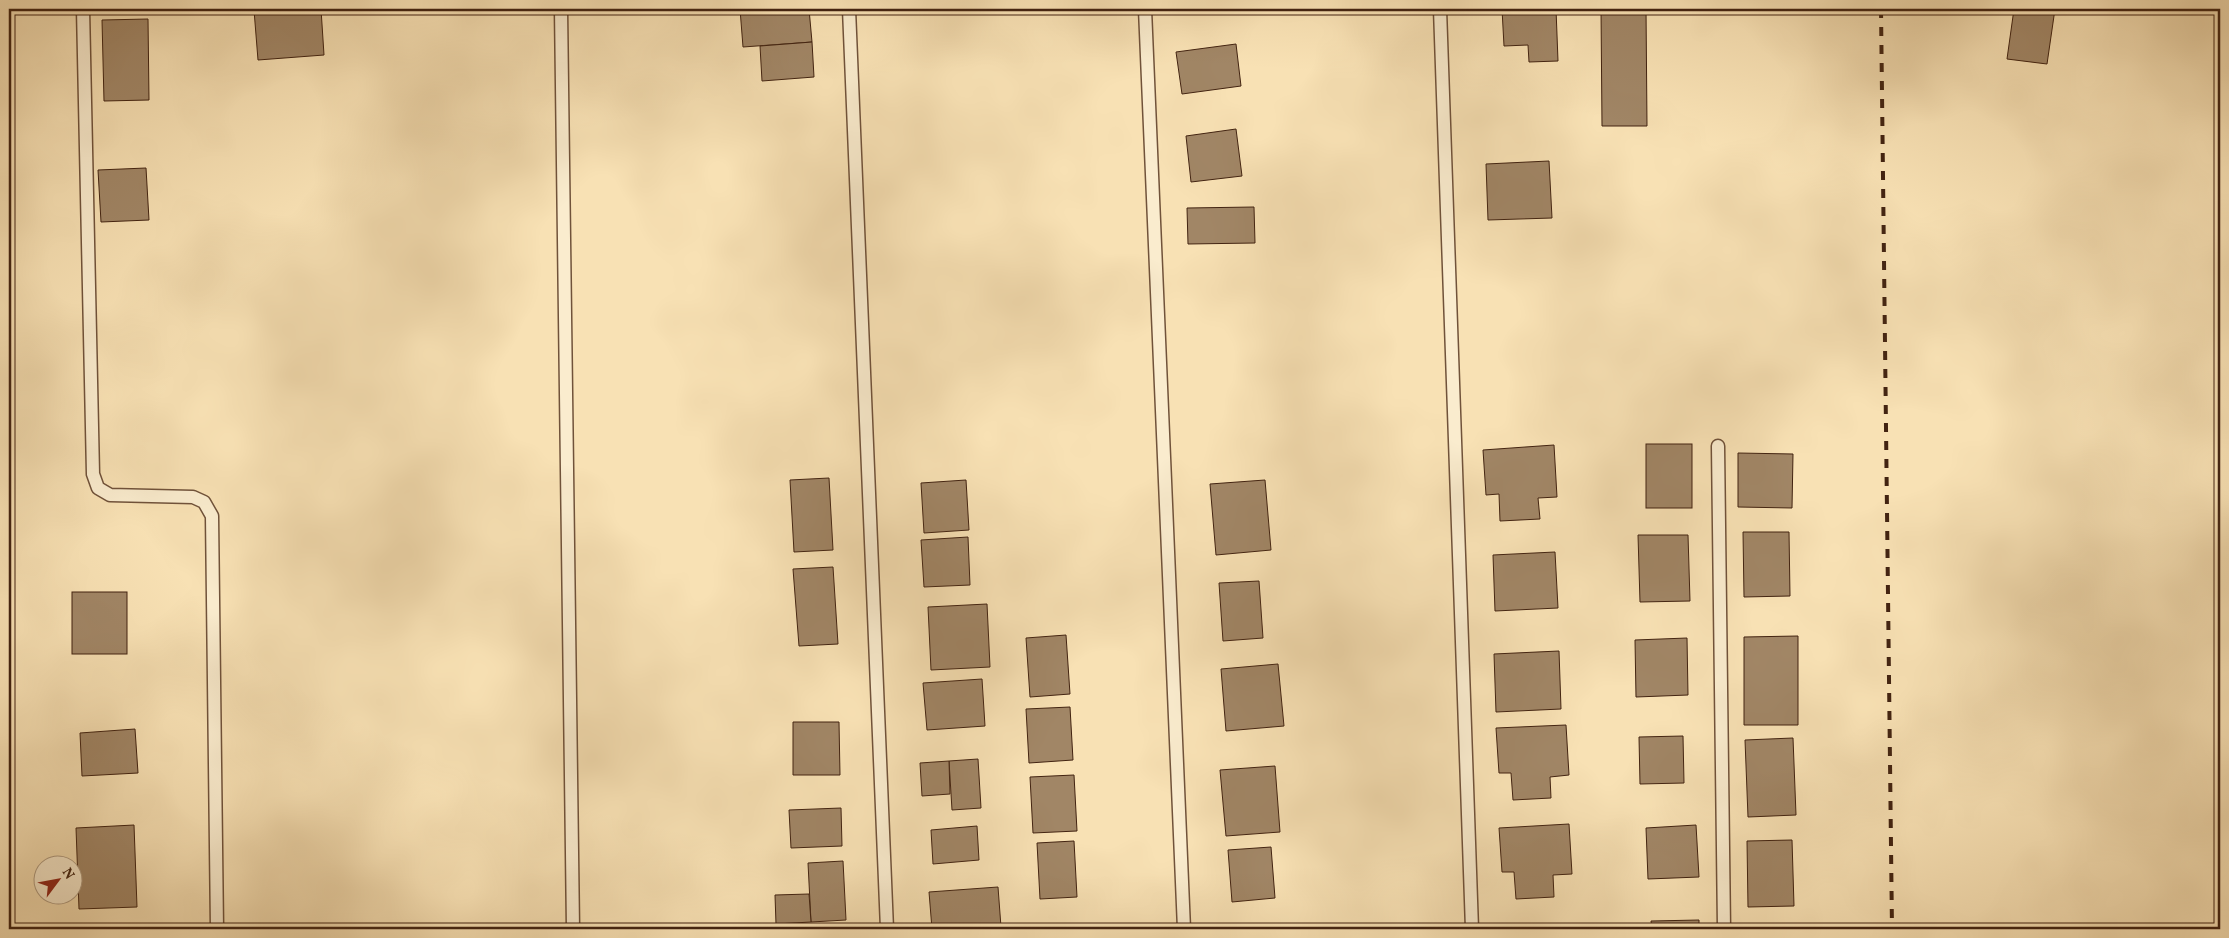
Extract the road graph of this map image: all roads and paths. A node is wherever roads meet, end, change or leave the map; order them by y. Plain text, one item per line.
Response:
1 (83, 9) edge
2 (561, 9) edge
3 (849, 9) edge
4 (1145, 9) edge
5 (1440, 9) edge
6 (1718, 446) dead end
7 (217, 929) edge
8 (573, 929) edge
9 (886, 929) edge
10 (1184, 929) edge
11 (1472, 929) edge
12 (1724, 929) edge

1 - 7 lane
2 - 8 lane
3 - 9 lane
4 - 10 lane
5 - 11 lane
6 - 12 lane

